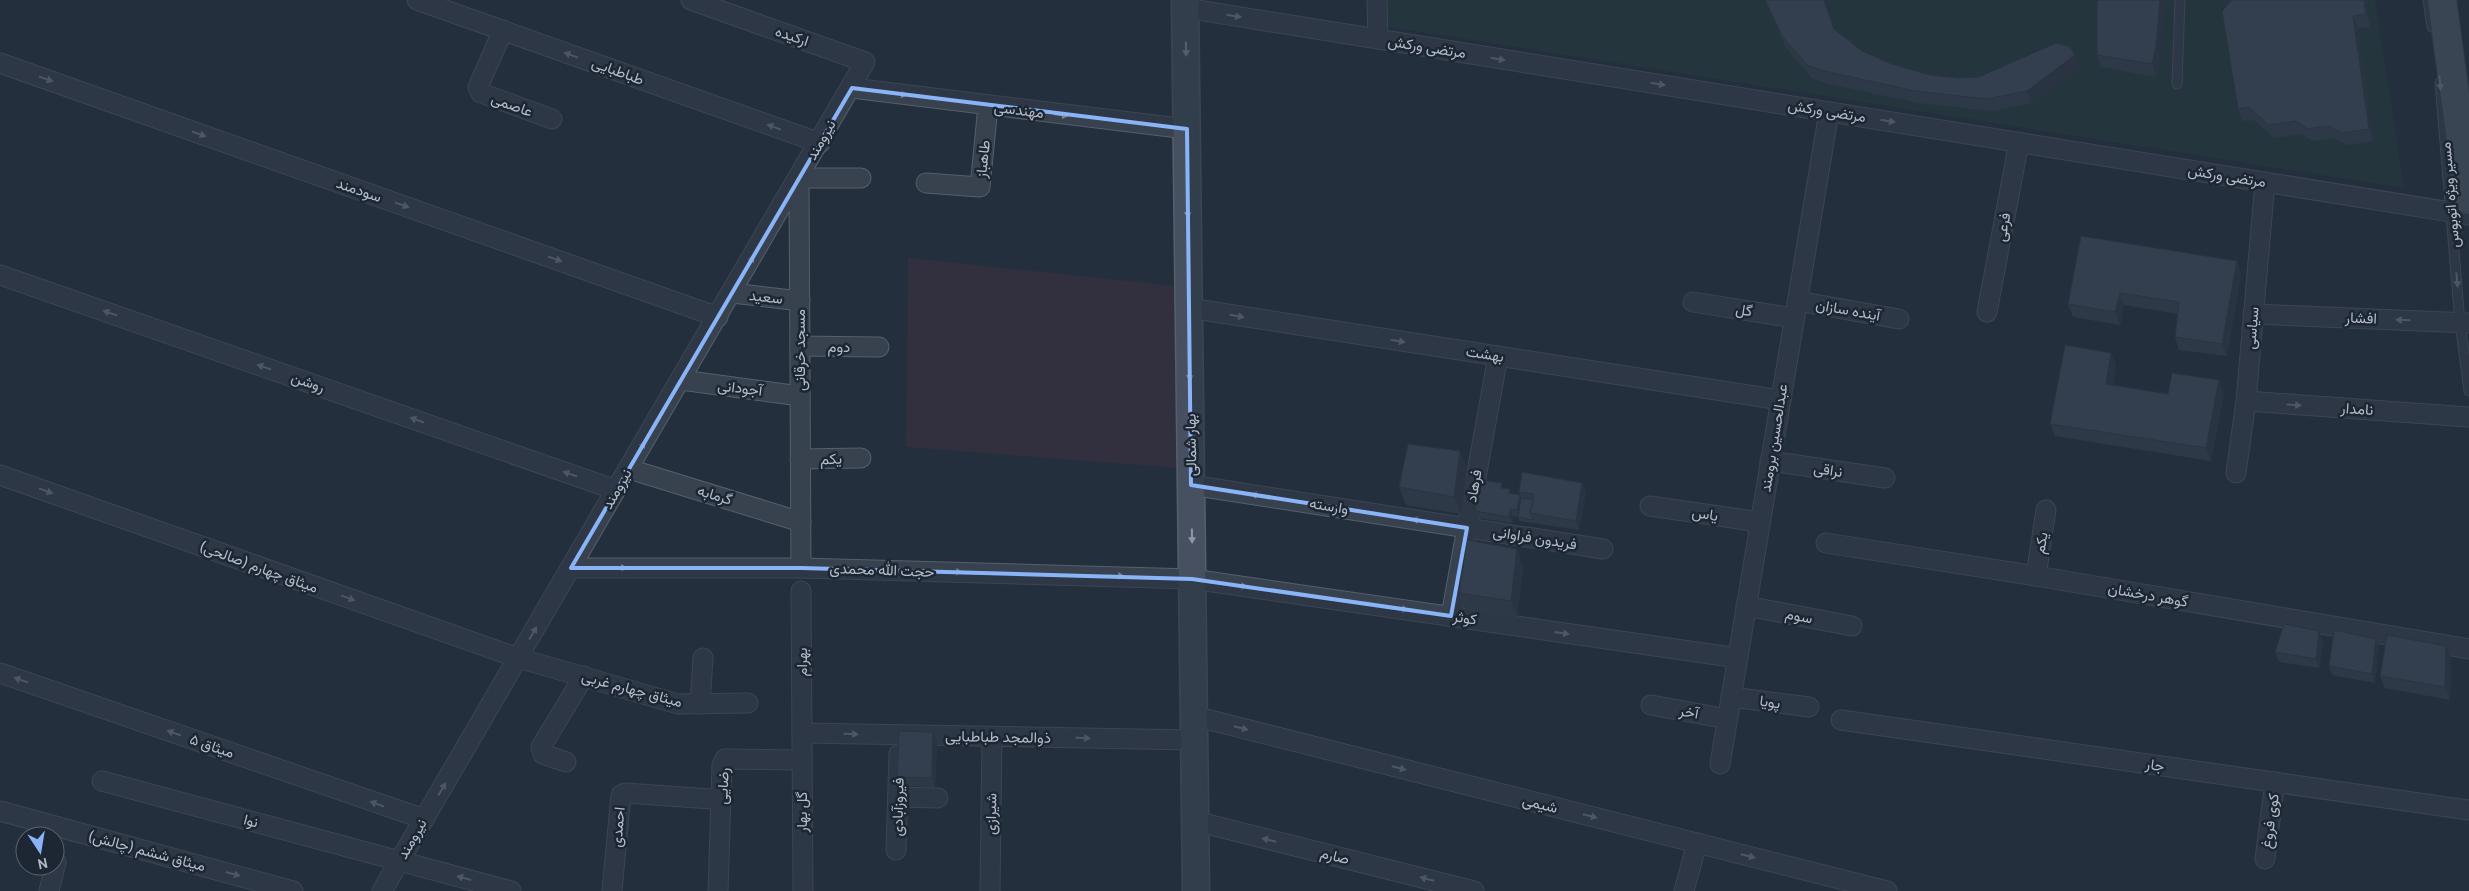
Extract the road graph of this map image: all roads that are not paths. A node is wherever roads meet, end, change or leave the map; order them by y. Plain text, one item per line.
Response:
1 (417, 0) edge
2 (691, 0) edge
3 (1377, 0) edge
4 (2180, 0) edge
5 (2428, 0) edge
6 (2442, 0) edge
7 (1185, 4) edge
8 (503, 30) junction
9 (2433, 35) dead end
10 (1378, 39) junction
11 (0, 63) edge
12 (2439, 70) dead end
13 (2177, 84) dead end
14 (852, 88) junction
15 (988, 106) junction
16 (1829, 112) junction
17 (552, 119) dead end
18 (1187, 130) junction
19 (2019, 142) junction
20 (820, 143) junction
21 (799, 178) junction
22 (861, 178) dead end
23 (2265, 182) junction
24 (926, 183) dead end
25 (2463, 209) edge
26 (0, 275) edge
27 (732, 293) junction
28 (800, 301) junction
29 (1693, 302) dead end
30 (1189, 308) junction
31 (1796, 310) junction
32 (1987, 312) dead end
33 (2253, 314) junction
34 (718, 317) junction
35 (1899, 318) dead end
36 (2465, 323) edge
37 (800, 346) junction
38 (879, 347) dead end
39 (1498, 356) junction
40 (680, 380) junction
41 (2469, 391) edge
42 (800, 396) junction
43 (1781, 400) junction
44 (2246, 401) junction
45 (2469, 417) edge
46 (861, 458) dead end
47 (800, 460) junction
48 (1770, 461) junction
49 (628, 469) junction
50 (2236, 474) dead end
51 (0, 475) edge
52 (1885, 478) dead end
53 (1191, 485) junction
54 (616, 490) junction
55 (1650, 506) dead end
56 (2046, 510) dead end
57 (801, 522) junction
58 (1760, 522) junction
59 (1467, 528) junction
60 (1826, 543) dead end
61 (1603, 549) dead end
62 (571, 568) junction
63 (801, 568) junction
64 (2036, 576) junction
65 (1192, 579) junction
66 (801, 591) dead end
67 (1746, 606) junction
68 (1451, 616) junction
69 (1852, 626) dead end
70 (2469, 649) edge
71 (518, 658) junction
72 (703, 658) dead end
73 (1738, 658) junction
74 (0, 673) edge
75 (584, 676) junction
76 (1731, 697) junction
77 (748, 703) dead end
78 (700, 704) junction
79 (1651, 705) dead end
80 (1809, 708) dead end
81 (1727, 719) junction
82 (1841, 720) dead end
83 (1194, 728) junction
84 (802, 733) junction
85 (900, 735) junction
86 (992, 737) junction
87 (802, 760) junction
88 (566, 762) dead end
89 (1720, 764) dead end
90 (102, 781) dead end
91 (2275, 782) junction
92 (898, 797) junction
93 (938, 798) dead end
94 (712, 799) dead end
95 (2469, 810) edge
96 (0, 811) edge
97 (424, 820) junction
98 (1195, 821) junction
99 (1697, 843) junction
100 (896, 850) dead end
101 (2265, 859) dead end
102 (399, 861) junction
103 (53, 876) edge
104 (50, 891) edge
105 (293, 891) edge
106 (382, 891) edge
107 (511, 891) edge
108 (612, 891) edge
109 (718, 891) edge
110 (803, 891) edge
111 (990, 891) edge
112 (1196, 891) edge
113 (1474, 891) edge
114 (1684, 891) edge
115 (1887, 891) edge

1 - 8 street, طباطبایی
2 - 14 street, ارکیده
3 - 10 street
4 - 13 lane
5 - 9 lane
6 - 25 main road
7 -> 10 street, مرتضی ورکش
7 -> 18 main road, بهار شمالی
8 - 17 street, عاصمی
20 -> 8 street, طباطبایی
10 -> 16 street, مرتضی ورکش
11 -> 34 street, سودمند
12 -> 25 lane, مسیر ویژه اتوبوس
14 -> 15 street, مهندسی
14 - 20 street, نیرومند
15 -> 18 street, مهندسی
15 - 24 street, طاهباز
16 -> 19 street, مرتضی ورکش
16 - 31 street, عبدالحسین برومند
18 -> 30 main road, بهار شمالی
19 - 23 street, مرتضی ورکش
19 - 32 street, فرعی
20 - 21 street, نیرومند
21 - 22 street
27 -> 21 street, نیرومند
21 - 28 street, مسجد خرقانی
23 - 25 street, مرتضی ورکش
23 - 33 street, سیاسی
25 -> 36 lane, مسیر ویژه اتوبوس
54 -> 26 street, روشن
27 - 28 street, سعید
27 - 34 street, نیرومند
28 - 37 street, مسجد خرقانی
29 - 31 street, گل
30 -> 39 street, بهشت
30 -> 53 main road, بهار شمالی
31 - 35 street, آینده سازان
31 - 43 street, عبدالحسین برومند
36 -> 33 street, افشار
33 - 44 street, سیاسی
34 - 40 street, نیرومند
36 - 41 lane, مسیر ویژه اتوبوس
37 - 38 street, دوم
37 - 42 street, مسجد خرقانی
39 - 43 street, بهشت
39 - 59 street, فرهاد
40 - 42 street, آجودانی
49 -> 40 street, نیرومند
42 - 47 street, مسجد خرقانی
43 - 48 street, عبدالحسین برومند
44 -> 45 street, نامدار
44 - 50 street, سیاسی
46 - 47 street, یکم
47 - 57 street, مسجد خرقانی
48 - 52 street, نراقی
48 - 58 street, عبدالحسین برومند
49 - 54 street, نیرومند
49 - 57 street, گرمابه
51 -> 71 street, میثاق چهارم (صالحی)
59 -> 53 street, وارسته
53 -> 65 main road, بهار شمالی
54 - 62 street, نیرومند
55 - 58 street, یاس
56 - 64 street, یکم
57 - 63 street, مسجد خرقانی
58 - 67 street, عبدالحسین برومند
59 - 61 street, فریدون فراوانی
59 - 68 street, فرهاد
60 - 64 street, گوهر درخشان
62 -> 63 street, حجت الله محمدی
71 -> 62 street, نیرومند
63 -> 65 street, حجت الله محمدی
64 - 70 street, گوهر درخشان
65 -> 68 street, کوثر
65 - 83 main road, بهار شمالی
66 - 84 street, بهرام
67 - 69 street, سوم
67 - 73 street, عبدالحسین برومند
68 -> 73 street, کوثر
71 - 75 street, میثاق چهارم غربی
97 -> 71 street, نیرومند
72 - 78 street
73 - 76 street, عبدالحسین برومند
97 -> 74 street, میثاق ۵
75 - 78 street, میثاق چهارم غربی
75 - 88 street
76 - 80 street, پویا
76 - 81 street, عبدالحسین برومند
77 - 78 street, میثاق چهارم غربی
79 - 81 street, آخر
81 - 89 street, عبدالحسین برومند
82 - 91 street, جار
86 -> 83 street, ذوالمجد طباطبایی
83 - 98 main road, بهار شمالی
83 -> 99 street, شیمی
84 -> 85 street, ذوالمجد طباطبایی
84 - 87 street, گل بهار
85 - 86 street, ذوالمجد طباطبایی
85 - 92 street, فیروزآبادی
86 - 111 street, شیرازی
87 - 109 street, رضایی
87 - 110 street, گل بهار
90 - 102 street, نوا
91 - 95 street, جار
91 - 101 street, کوی فروغ
92 - 93 street
92 - 100 street, فیروزآبادی
94 - 108 street, احمدی
96 -> 105 street, میثاق ششم (چالش)
97 - 102 street, نیرومند
98 - 112 main road, بهار شمالی
113 -> 98 street, صارم
99 - 114 street
99 -> 115 street, شیمی
102 - 106 street, نیرومند
107 -> 102 street, نوا
103 - 104 street

